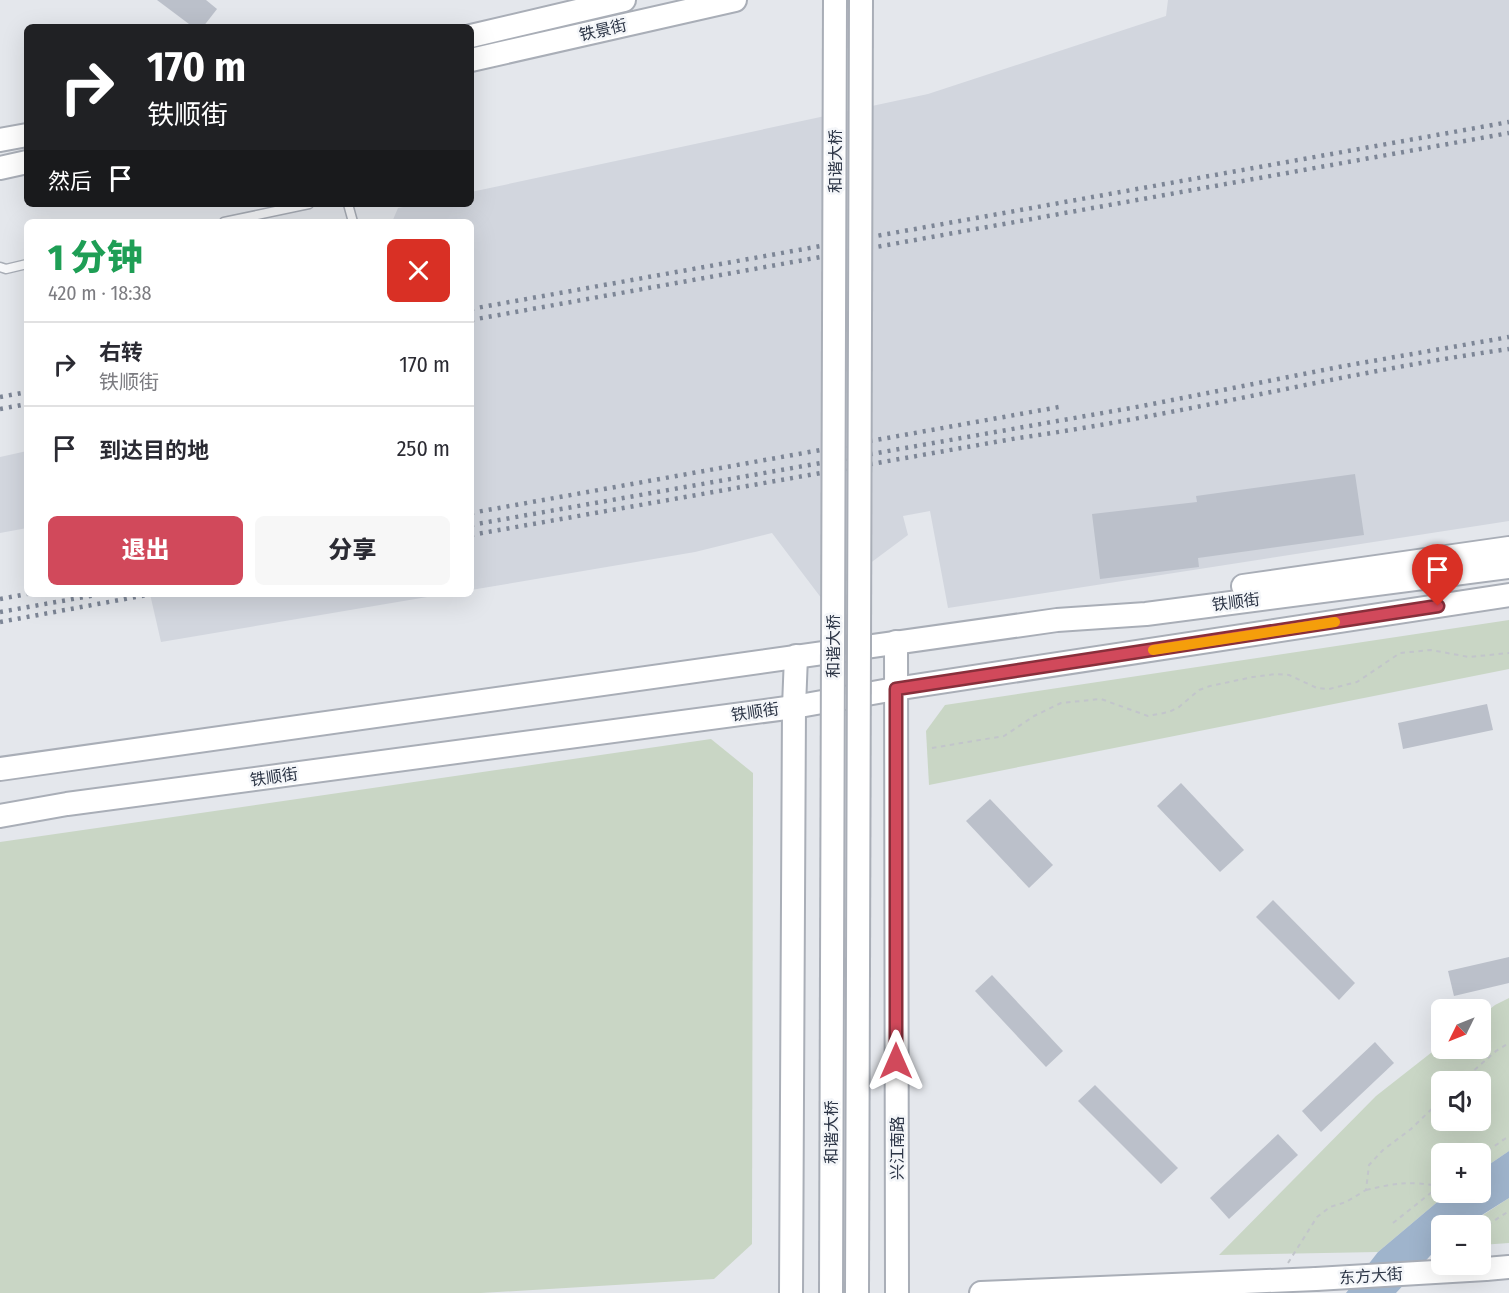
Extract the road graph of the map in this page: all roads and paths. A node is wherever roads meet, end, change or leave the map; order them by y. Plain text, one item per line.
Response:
1 (624, 0) edge
2 (735, 0) edge
3 (835, 0) edge
4 (861, 0) edge
5 (474, 35) edge
6 (474, 59) edge
7 (24, 136) edge
8 (0, 140) edge
9 (24, 163) edge
10 (0, 168) edge
11 (295, 207) edge
12 (238, 219) edge
13 (24, 265) edge
14 (0, 267) edge
15 (1509, 548) edge
16 (1509, 567) edge
17 (1509, 595) edge
18 (1057, 620) junction
19 (896, 642) junction
20 (1509, 653) edge
21 (796, 656) junction
22 (896, 689) junction
23 (794, 707) junction
24 (932, 748) dead end
25 (0, 770) edge
26 (0, 816) edge
27 (1509, 1043) edge
28 (1473, 1071) edge
29 (1431, 1109) edge
30 (1509, 1136) edge
31 (1491, 1148) edge
32 (1431, 1184) edge
33 (1366, 1190) junction
34 (1431, 1192) edge
35 (1509, 1211) edge
36 (1393, 1223) dead end
37 (1491, 1223) edge
38 (1509, 1267) edge
39 (1277, 1281) junction
40 (790, 1293) edge
41 (831, 1293) edge
42 (857, 1293) edge
43 (897, 1293) edge
44 (981, 1293) edge

1 - 5 main road, 铁景街
2 - 6 main road, 铁景街
3 - 41 main road, 和谐大桥, bridge
4 - 42 main road, 和谐大桥, bridge
7 - 8 main road
9 - 10 main road
11 - 12 lane
13 - 14 lane
15 - 18 main road
16 - 18 main road, 铁顺街
17 - 22 main road, 铁顺街
18 - 19 main road, 铁顺街
19 - 21 main road, 铁顺街
19 - 22 main road, 兴江南路
20 - 24 path
21 - 23 main road
21 - 25 main road, 铁顺街
22 - 23 main road, 铁顺街
22 - 43 main road, 兴江南路
23 - 26 main road, 铁顺街
23 - 40 main road
27 - 28 path
29 - 33 path
30 - 31 path
32 - 33 path
33 - 39 path
34 - 36 path
35 - 37 path
38 - 39 main road, 东方大街, bridge
39 - 44 main road, 东方大街

